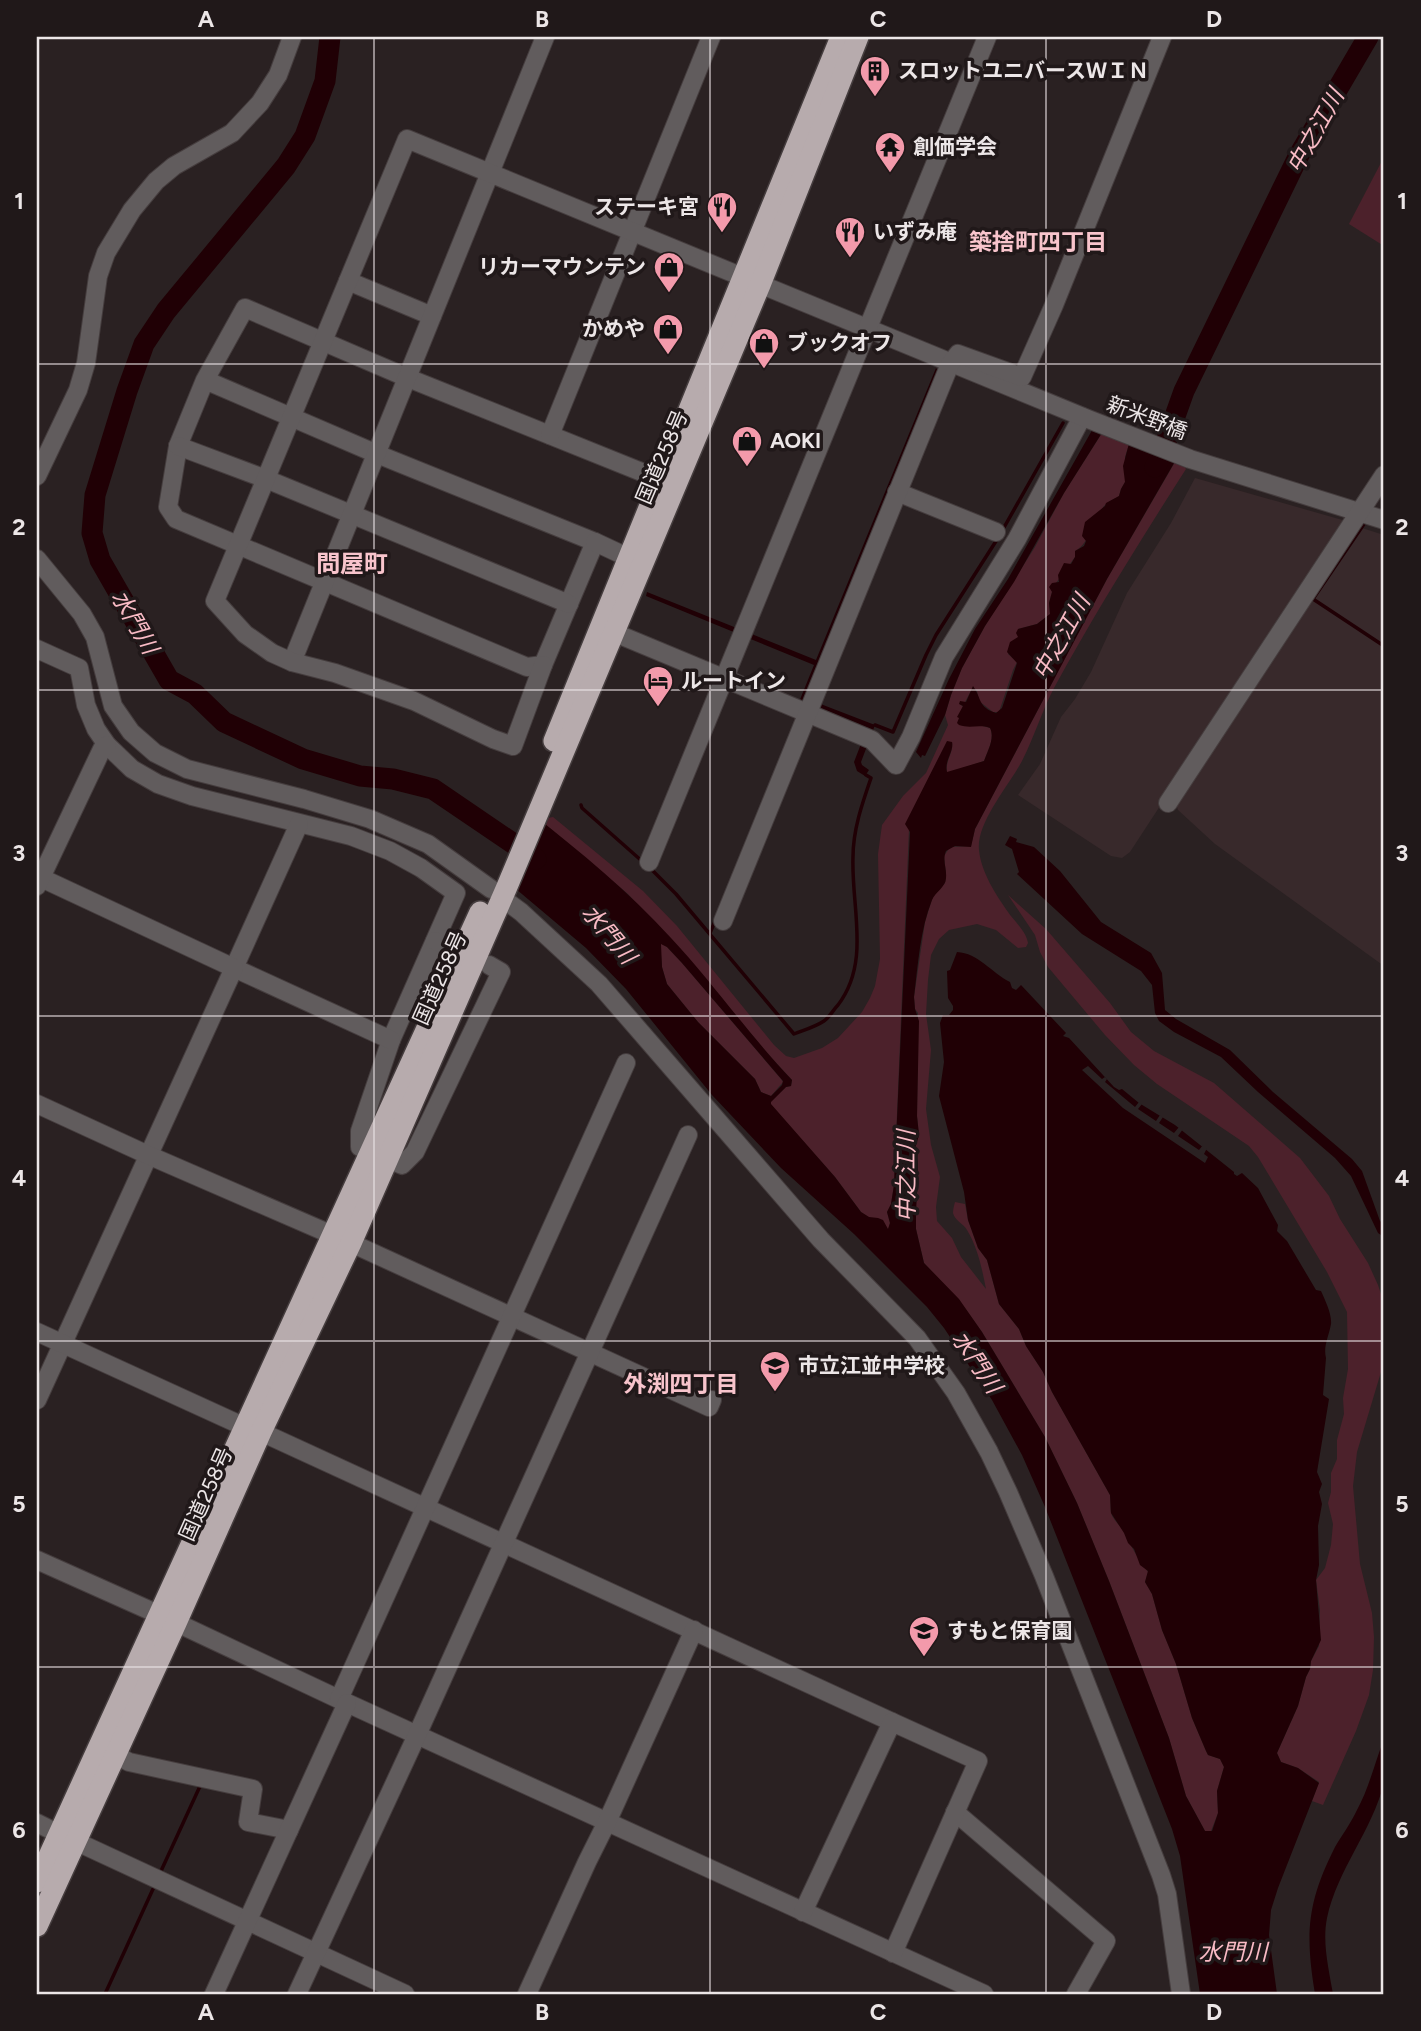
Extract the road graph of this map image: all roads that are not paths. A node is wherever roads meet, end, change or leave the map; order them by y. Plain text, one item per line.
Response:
1 (292, 37) edge
2 (545, 37) edge
3 (711, 37) edge
4 (841, 37) edge
5 (858, 37) edge
6 (987, 37) edge
7 (1159, 38) edge
8 (489, 173) junction
9 (631, 232) junction
10 (348, 281) junction
11 (751, 281) junction
12 (432, 316) junction
13 (867, 329) junction
14 (323, 341) junction
15 (950, 364) junction
16 (408, 378) junction
17 (205, 380) junction
18 (292, 416) junction
19 (1085, 418) junction
20 (550, 435) junction
21 (178, 446) junction
22 (377, 454) junction
23 (1384, 475) edge
24 (37, 476) edge
25 (266, 479) junction
26 (660, 480) junction
27 (897, 492) junction
28 (1360, 513) junction
29 (352, 514) junction
30 (1384, 520) edge
31 (996, 532) dead end
32 (595, 542) junction
33 (238, 546) junction
34 (37, 559) edge
35 (636, 561) junction
36 (325, 582) junction
37 (569, 604) junction
38 (615, 633) junction
39 (37, 649) edge
40 (292, 662) junction
41 (543, 665) junction
42 (725, 680) junction
43 (810, 706) junction
44 (107, 745) junction
45 (1168, 803) dead end
46 (534, 807) junction
47 (299, 824) junction
48 (649, 862) dead end
49 (38, 880) edge
50 (499, 889) junction
51 (723, 921) dead end
52 (489, 965) dead end
53 (234, 968) junction
54 (391, 1040) junction
55 (626, 1063) dead end
56 (37, 1104) edge
57 (688, 1135) dead end
58 (148, 1155) junction
59 (379, 1155) junction
60 (342, 1239) junction
61 (512, 1318) junction
62 (37, 1332) edge
63 (62, 1343) junction
64 (589, 1353) junction
65 (712, 1400) dead end
66 (37, 1401) edge
67 (253, 1429) junction
68 (426, 1508) junction
69 (502, 1543) junction
70 (37, 1560) edge
71 (168, 1619) junction
72 (694, 1630) junction
73 (343, 1701) junction
74 (892, 1722) junction
75 (417, 1735) junction
76 (114, 1754) junction
77 (955, 1812) junction
78 (607, 1822) junction
79 (37, 1824) edge
80 (289, 1830) junction
81 (67, 1837) junction
82 (37, 1882) edge
83 (803, 1912) junction
84 (248, 1922) junction
85 (37, 1926) edge
86 (893, 1952) junction
87 (316, 1954) junction
88 (947, 1987) edge
89 (214, 1994) edge
90 (297, 1994) edge
91 (405, 1994) edge
92 (527, 1994) edge
93 (984, 1994) edge
94 (1076, 1994) edge
95 (1181, 1994) edge

1 - 24 street
2 - 8 street
3 - 9 street
4 - 11 highway, 国道258号
5 - 11 highway, 国道258号
6 - 13 street
7 - 15 street
8 - 9 street, 新米野橋
8 - 10 street, 新米野橋
8 - 12 street
9 - 11 street, 新米野橋
9 - 20 street
10 - 12 street
10 - 14 street
11 - 13 street, 新米野橋
11 - 26 highway, 国道258号
11 - 35 highway, 国道258号
12 - 16 street
13 - 15 street, 新米野橋
13 - 42 street
14 - 16 street
14 - 17 street
14 - 18 street
15 - 19 street, 新米野橋
15 - 27 street
16 - 20 street
16 - 22 street
17 - 18 street
17 - 21 street
18 - 22 street
18 - 25 street
19 - 28 street, 新米野橋
19 - 43 street
20 - 26 street
21 - 25 street
21 - 33 street
22 - 29 street
22 - 32 street
23 - 28 street
25 - 29 street
25 - 33 street
26 - 35 highway, 国道258号
27 - 31 street
27 - 43 street
28 - 30 street, 新米野橋
28 - 45 street
29 - 36 street
29 - 37 street
32 - 35 street
32 - 37 street
33 - 36 street
33 - 40 street
34 - 50 street
35 - 38 highway, 国道258号
35 - 46 highway, 国道258号
36 - 40 street
36 - 41 street
37 - 41 street
38 - 42 street
38 - 46 highway, 国道258号
39 - 44 street
40 - 41 street
42 - 43 street
42 - 48 street
43 - 51 street
44 - 47 street
44 - 49 street
46 - 50 highway, 国道258号
47 - 53 street
47 - 54 street
49 - 53 street
50 - 59 highway, 国道258号
50 - 95 street
52 - 59 street
53 - 54 street
53 - 58 street
54 - 59 street
55 - 61 street
56 - 58 street
57 - 64 street
58 - 60 street
58 - 63 street
59 - 60 highway, 国道258号
60 - 61 street
60 - 67 highway, 国道258号
61 - 64 street
61 - 68 street
62 - 63 street
63 - 66 street
63 - 67 street
64 - 65 street
64 - 69 street
67 - 68 street
67 - 71 highway, 国道258号
68 - 69 street
68 - 73 street
69 - 72 street
69 - 75 street
70 - 71 street
71 - 73 street
71 - 76 highway, 国道258号
71 - 81 highway, 国道258号
72 - 74 street
72 - 78 street
73 - 75 street
73 - 80 street
74 - 77 street
74 - 83 street
75 - 78 street
75 - 87 street
76 - 80 street
76 - 81 highway, 国道258号
77 - 86 street
77 - 94 street
78 - 83 street
78 - 92 street
79 - 81 street
80 - 84 street
81 - 82 highway, 国道258号
81 - 84 street
81 - 85 highway, 国道258号
83 - 86 street
84 - 87 street
84 - 89 street
86 - 88 street
87 - 90 street
87 - 91 street
88 - 93 street

